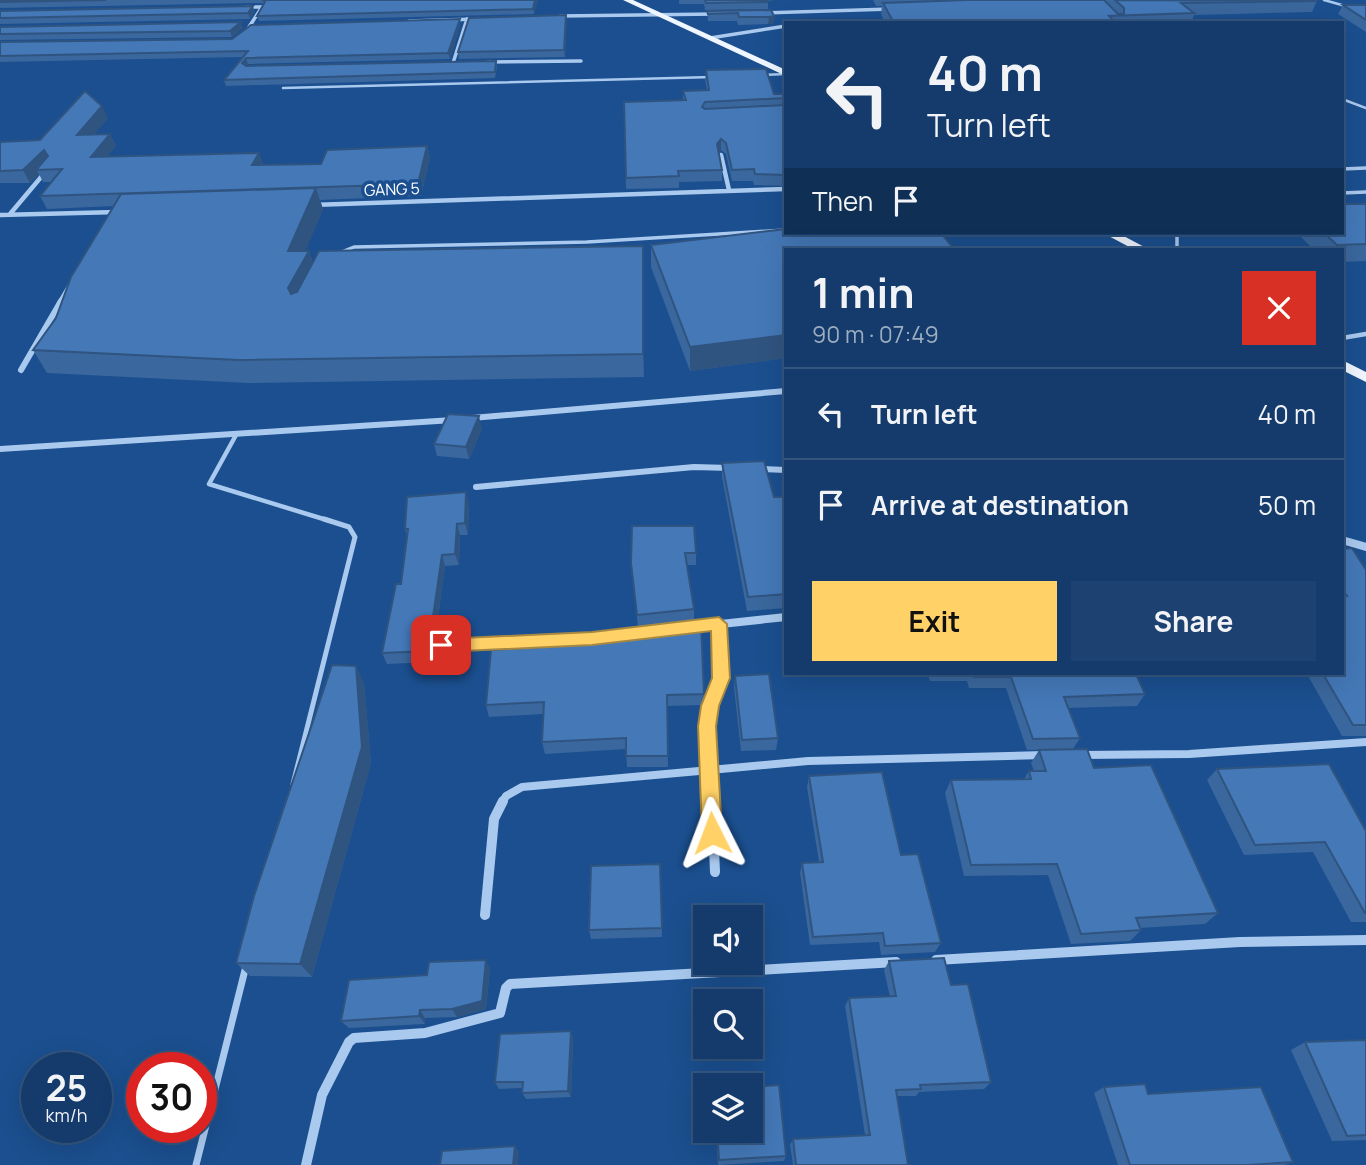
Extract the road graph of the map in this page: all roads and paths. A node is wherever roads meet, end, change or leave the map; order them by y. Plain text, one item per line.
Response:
1 (627, 0) edge
2 (1324, 0) edge
3 (244, 7) edge
4 (1355, 8) edge
5 (900, 9) edge
6 (726, 13) edge
7 (753, 13) edge
8 (659, 15) junction
9 (553, 16) edge
10 (481, 18) edge
11 (467, 19) junction
12 (400, 21) edge
13 (240, 23) edge
14 (252, 24) junction
15 (265, 25) edge
16 (784, 26) edge
17 (245, 32) edge
18 (710, 38) junction
19 (581, 61) dead end
20 (479, 62) edge
21 (439, 63) edge
22 (453, 63) junction
23 (466, 63) edge
24 (784, 73) edge
25 (784, 74) edge
26 (759, 75) edge
27 (718, 77) edge
28 (283, 88) edge
29 (1344, 100) edge
30 (1366, 108) edge
31 (721, 155) edge
32 (50, 167) edge
33 (1366, 168) edge
34 (1344, 169) edge
35 (784, 189) edge
36 (729, 190) junction
37 (1366, 192) edge
38 (1344, 193) edge
39 (308, 205) edge
40 (114, 212) junction
41 (127, 212) edge
42 (10, 214) junction
43 (0, 215) edge
44 (107, 222) edge
45 (784, 230) edge
46 (1114, 235) edge
47 (1140, 248) edge
48 (328, 258) edge
49 (75, 275) edge
50 (1366, 334) edge
51 (1344, 338) edge
52 (1344, 365) edge
53 (21, 370) dead end
54 (1366, 378) edge
55 (784, 391) edge
56 (468, 419) edge
57 (456, 420) edge
58 (236, 435) junction
59 (0, 449) edge
60 (734, 468) edge
61 (747, 469) edge
62 (784, 470) edge
63 (476, 487) dead end
64 (1344, 541) edge
65 (1366, 547) edge
66 (784, 617) edge
67 (719, 624) junction
68 (682, 629) edge
69 (619, 636) edge
70 (441, 645) dead end
71 (1366, 742) edge
72 (1054, 755) edge
73 (1067, 755) edge
74 (710, 770) junction
75 (291, 791) edge
76 (715, 872) dead end
77 (485, 915) dead end
78 (1366, 940) edge
79 (250, 951) edge
80 (923, 960) edge
81 (909, 961) edge
82 (196, 1165) edge
83 (306, 1165) edge

1 - 8 main road
2 - 4 lane
3 - 14 street
5 - 7 street
6 - 8 street
8 - 9 street
8 - 18 main road
10 - 11 street
11 - 12 street
11 - 22 street
13 - 14 street
14 - 15 street
14 - 17 street
16 - 18 street
18 - 24 main road
19 - 20 street
21 - 22 street
22 - 23 street
25 - 26 lane
27 - 28 lane
29 - 30 lane
31 - 36 street
32 - 42 street
33 - 34 lane
35 - 36 street, GANG 5
36 - 39 street, GANG 5
37 - 38 lane
40 - 41 street
40 - 42 street
40 - 44 street
42 - 43 street
45 - 48 lane
46 - 47 main road
49 - 53 street
50 - 51 lane
52 - 54 main road
55 - 56 street
57 - 58 street
58 - 59 street
58 - 75 lane
60 - 63 street
61 - 62 street
64 - 65 street
66 - 67 street
67 - 68 street
67 - 74 street
69 - 70 street
71 - 73 street
72 - 74 street
74 - 76 street
74 - 77 street
78 - 80 street
79 - 82 lane
81 - 83 street

